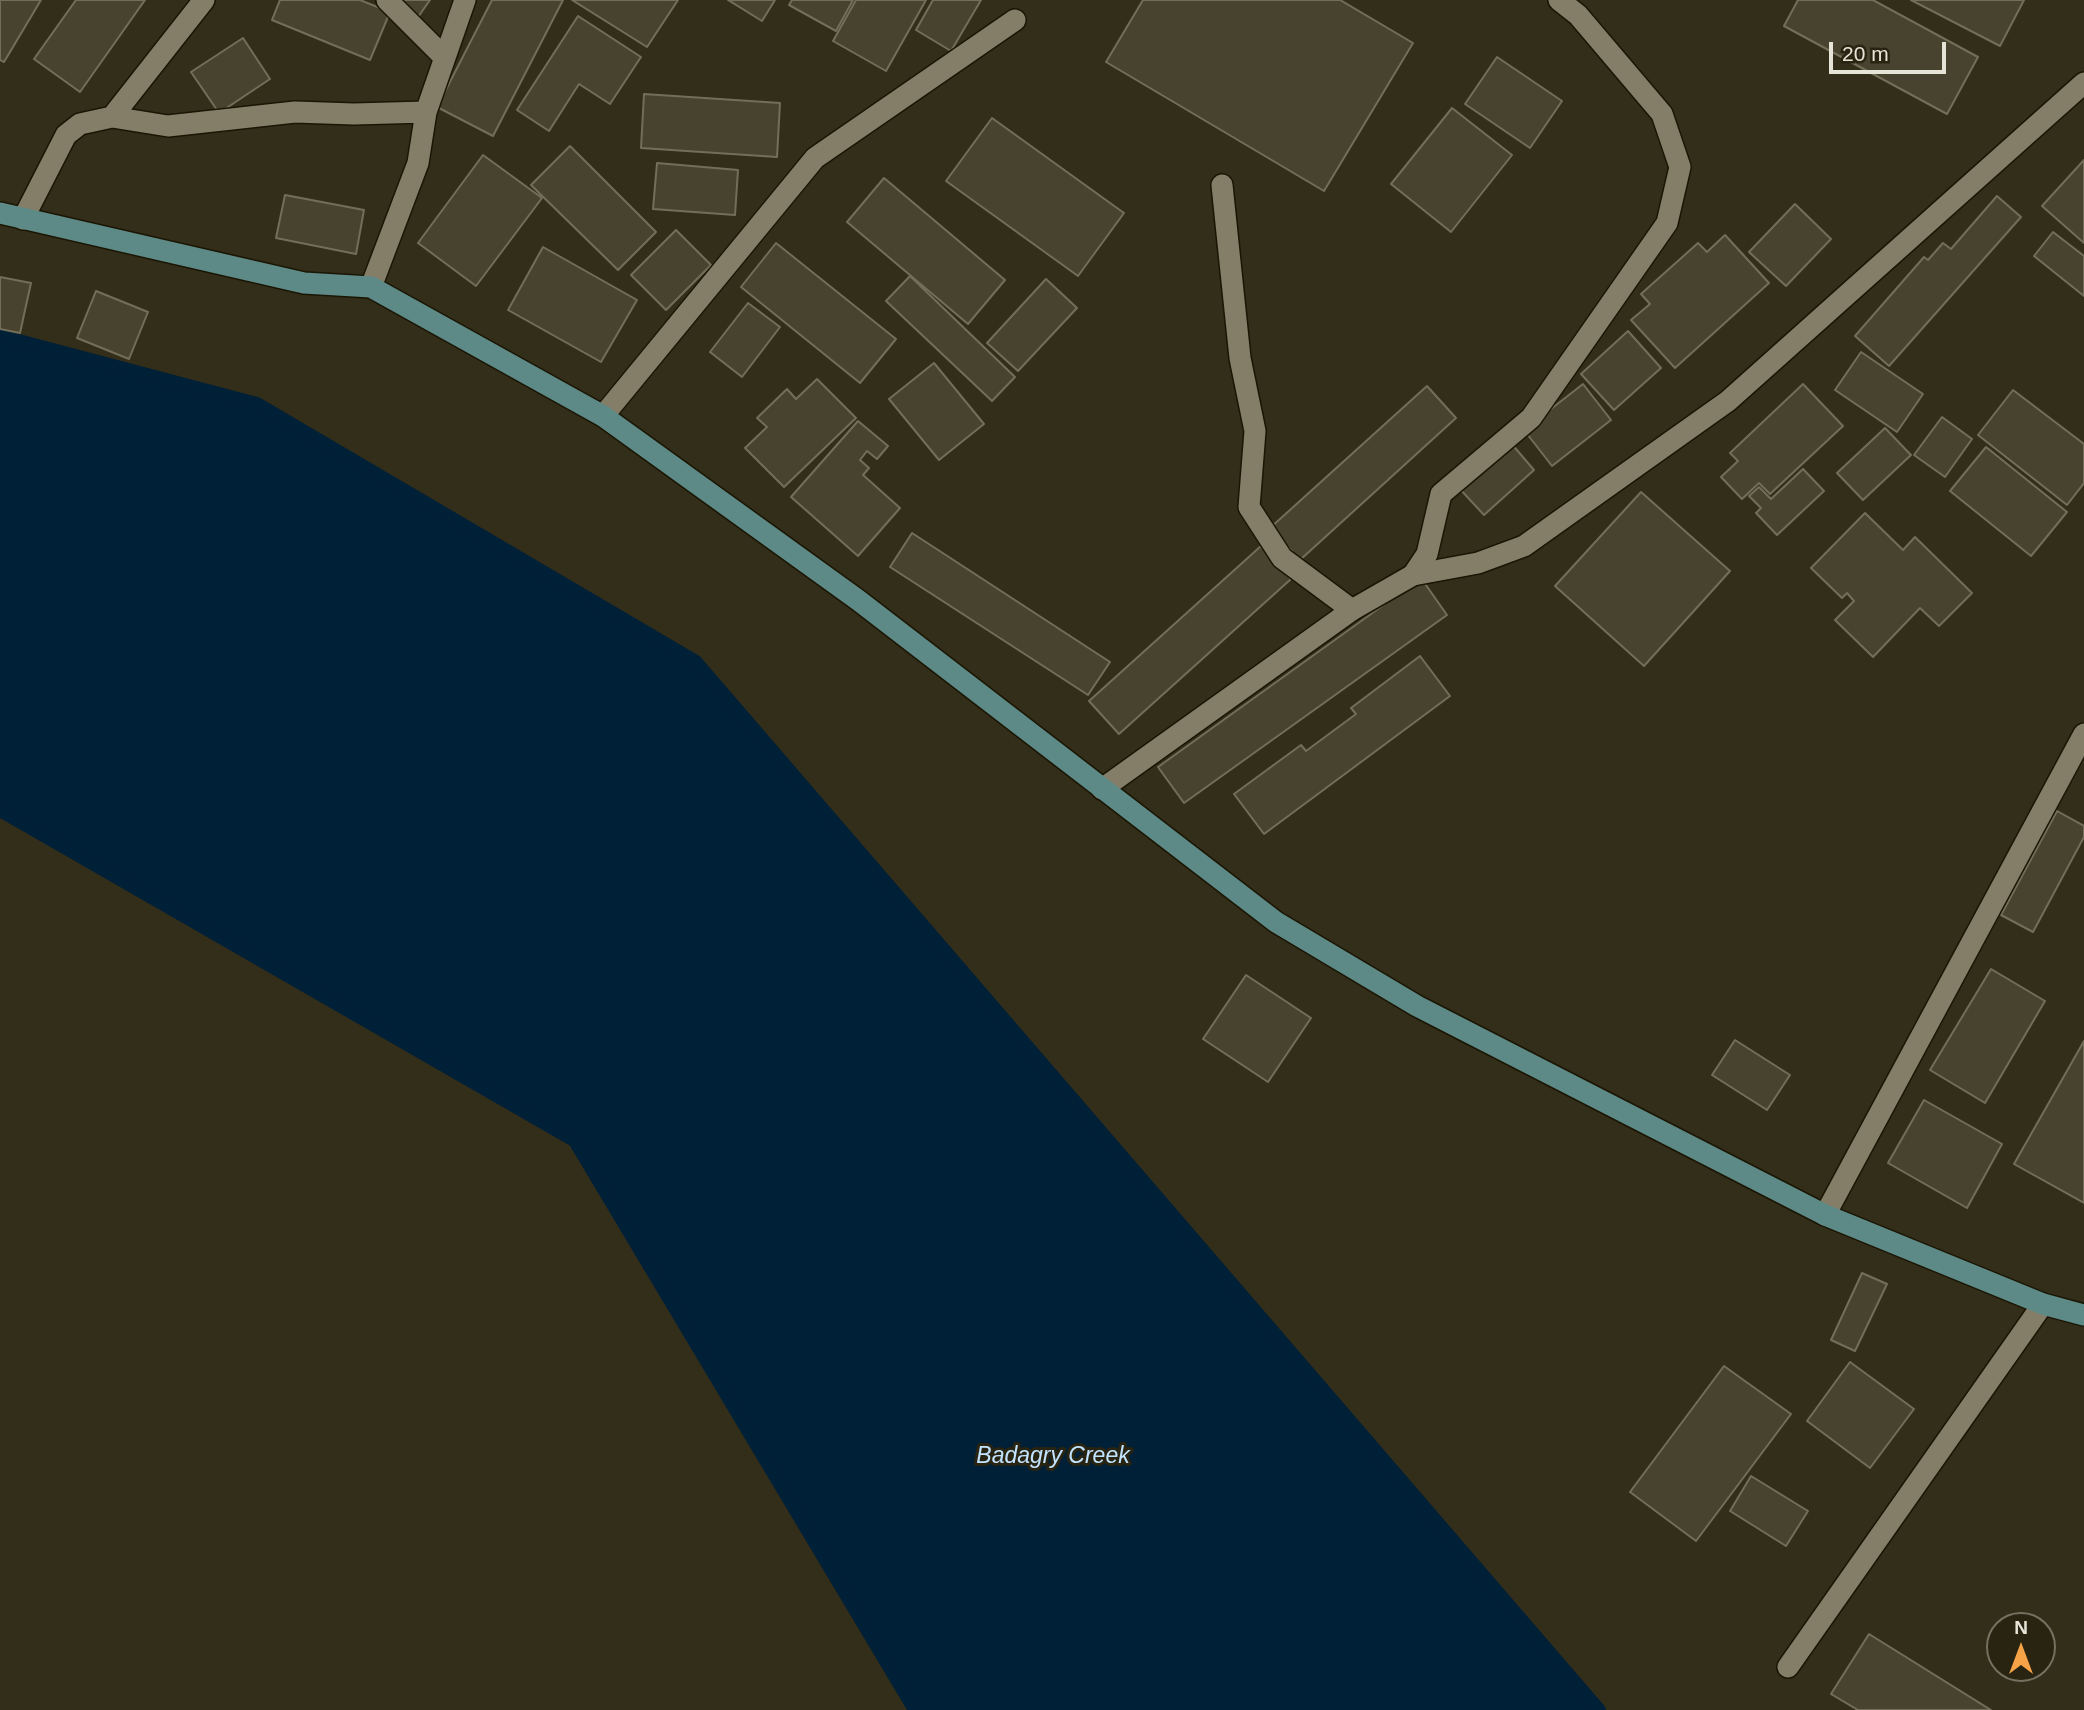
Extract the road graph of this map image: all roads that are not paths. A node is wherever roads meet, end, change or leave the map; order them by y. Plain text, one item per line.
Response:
1 (204, 0) edge
2 (387, 0) edge
3 (465, 0) edge
4 (1559, 0) edge
5 (1015, 20) dead end
6 (444, 57) junction
7 (2084, 83) edge
8 (426, 112) junction
9 (112, 117) junction
10 (1222, 185) dead end
11 (0, 214) edge
12 (23, 219) junction
13 (371, 287) junction
14 (603, 416) junction
15 (1413, 575) junction
16 (1352, 610) junction
17 (2084, 734) edge
18 (1102, 789) junction
19 (1825, 1215) junction
20 (2043, 1304) junction
21 (2084, 1315) edge
22 (1788, 1667) dead end

1 - 9 street
2 - 6 street
3 - 6 street
4 - 15 street
5 - 14 street
6 - 8 street
7 - 15 street
8 - 9 street
8 - 13 street
9 - 12 street
10 - 16 street
11 - 12 street
12 - 13 street
13 - 14 street
14 - 18 street
15 - 16 street
16 - 18 street
17 - 19 street
18 - 19 street
19 - 20 street
20 - 21 street
20 - 22 street

